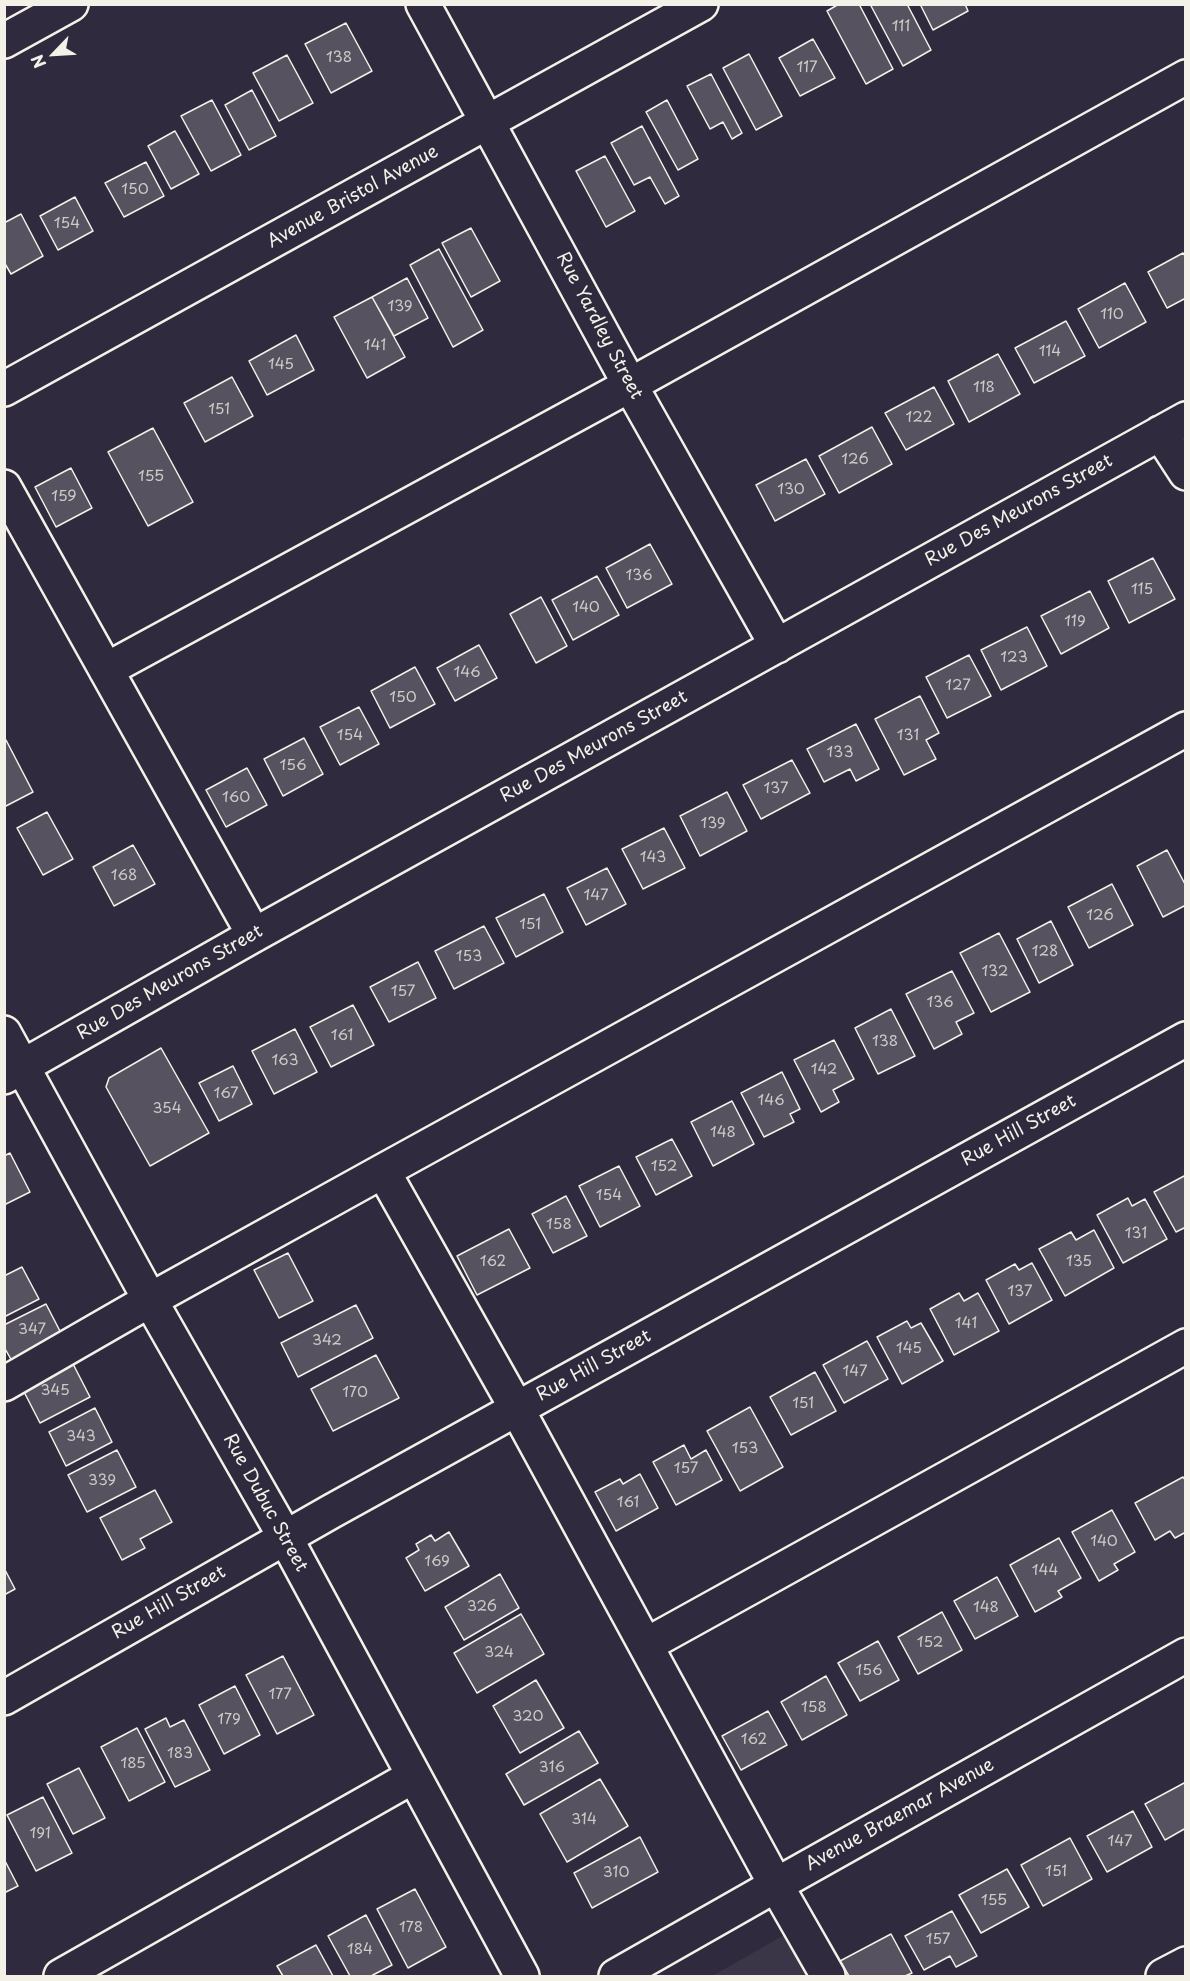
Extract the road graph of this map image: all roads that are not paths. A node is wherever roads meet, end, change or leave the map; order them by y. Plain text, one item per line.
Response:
1 (71, 4) edge
2 (423, 4) edge
3 (701, 4) edge
4 (4, 41) edge
5 (1185, 77) edge
6 (488, 122) junction
7 (630, 385) junction
8 (4, 389) edge
9 (1173, 426) edge
10 (1185, 474) edge
11 (4, 487) edge
12 (777, 646) junction
13 (106, 670) junction
14 (1185, 729) edge
15 (254, 935) junction
16 (4, 1032) edge
17 (1185, 1039) edge
18 (14, 1072) edge
19 (383, 1171) junction
20 (150, 1300) junction
21 (1185, 1346) edge
22 (4, 1384) edge
23 (517, 1409) junction
24 (285, 1537) junction
25 (646, 1645) junction
26 (1185, 1655) edge
27 (4, 1698) edge
28 (412, 1777) junction
29 (776, 1885) junction
30 (1185, 1964) edge
31 (61, 1977) edge
32 (522, 1977) edge
33 (616, 1977) edge
34 (828, 1977) edge
35 (1163, 1977) edge

1 - 4 street
2 - 6 street, Rue Yardley Street
3 - 6 street, Avenue Bristol Avenue
5 - 7 street
6 - 7 street, Rue Yardley Street
6 - 8 street, Avenue Bristol Avenue
7 - 12 street, Rue Yardley Street
7 - 13 street
9 - 10 street
9 - 12 street, Rue Des Meurons Street
11 - 13 street
12 - 15 street, Rue Des Meurons Street
13 - 15 street
14 - 19 street
15 - 18 street, Rue Des Meurons Street
16 - 18 street, Rue Dubuc Street
17 - 23 street, Rue Hill Street
18 - 20 street, Rue Dubuc Street
19 - 20 street
19 - 23 street
20 - 22 street
20 - 24 street, Rue Dubuc Street
21 - 25 street
23 - 24 street, Rue Hill Street
23 - 25 street
24 - 27 street, Rue Hill Street
24 - 28 street, Rue Dubuc Street
25 - 29 street
26 - 29 street, Avenue Braemar Avenue
28 - 31 street
28 - 32 street, Rue Dubuc Street
29 - 33 street, Avenue Braemar Avenue
29 - 34 street
30 - 35 street

